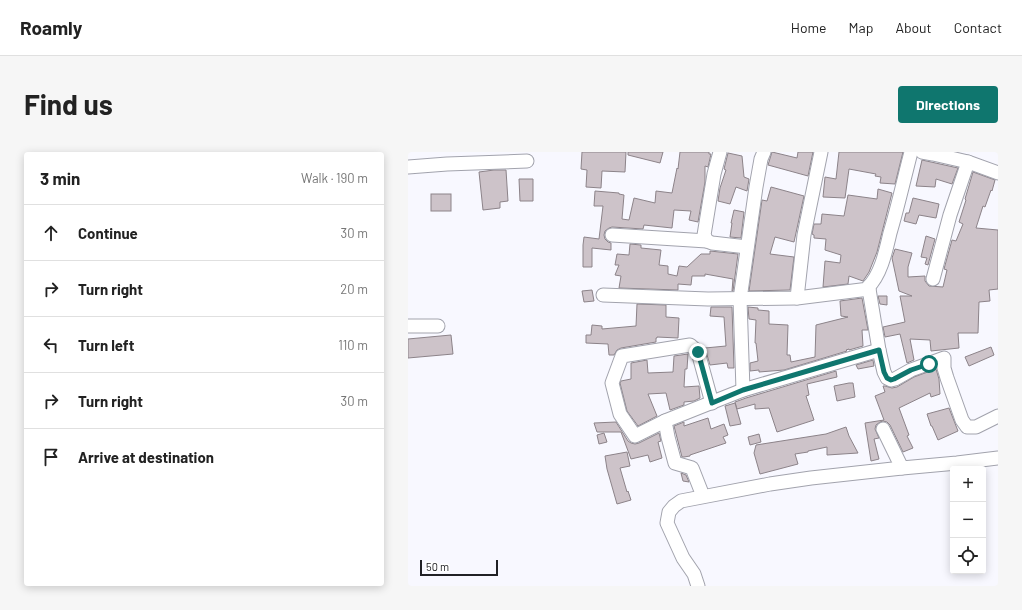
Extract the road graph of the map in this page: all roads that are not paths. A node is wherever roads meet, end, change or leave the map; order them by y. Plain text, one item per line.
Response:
1 (720, 152) edge
2 (764, 152) edge
3 (822, 152) edge
4 (911, 152) edge
5 (922, 152) edge
6 (527, 161) dead end
7 (968, 162) junction
8 (408, 167) edge
9 (998, 173) edge
10 (612, 235) dead end
11 (706, 241) junction
12 (747, 247) junction
13 (933, 279) dead end
14 (869, 288) junction
15 (603, 295) dead end
16 (797, 298) junction
17 (740, 299) junction
18 (408, 326) edge
19 (438, 326) dead end
20 (879, 350) junction
21 (743, 390) junction
22 (712, 403) junction
23 (998, 416) edge
24 (665, 421) junction
25 (883, 429) dead end
26 (998, 458) edge
27 (902, 468) junction
28 (704, 496) junction
29 (698, 586) edge

1 - 11 street
2 - 12 street
3 - 16 street
4 - 14 street
5 - 7 street
6 - 8 street
7 - 9 street
7 - 13 street
10 - 11 street
11 - 12 street
12 - 17 street
14 - 16 street
14 - 20 street
15 - 17 street
16 - 17 street
17 - 21 street
18 - 19 street
20 - 21 street
20 - 23 street
21 - 22 street
22 - 24 street
22 - 24 street
24 - 28 street
25 - 27 street
26 - 27 street
27 - 28 street
28 - 29 street

